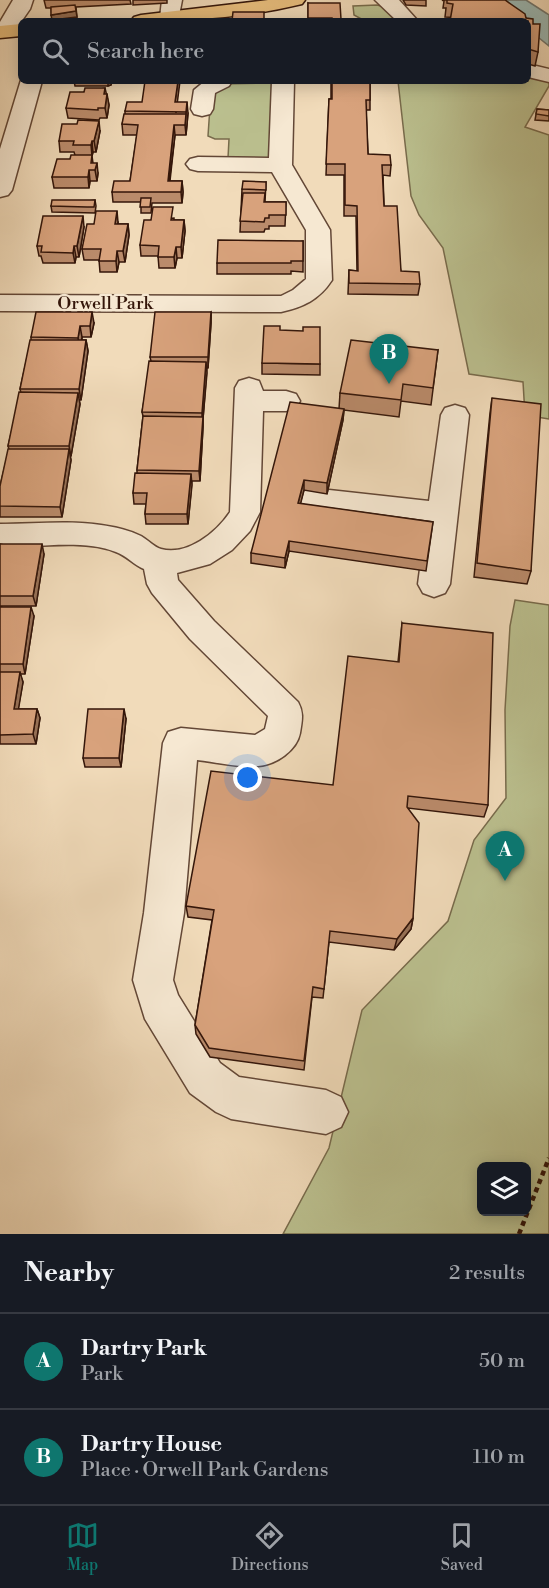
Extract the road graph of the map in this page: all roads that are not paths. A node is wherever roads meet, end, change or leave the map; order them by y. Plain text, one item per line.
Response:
1 (23, 0) edge
2 (295, 0) edge
3 (385, 0) edge
4 (171, 9) edge
5 (148, 18) edge
6 (405, 18) edge
7 (9, 31) edge
8 (30, 84) edge
9 (216, 84) edge
10 (283, 84) edge
11 (202, 109) dead end
12 (280, 165) junction
13 (197, 188) dead end
14 (0, 190) edge
15 (0, 303) edge
16 (286, 401) dead end
17 (455, 415) dead end
18 (302, 498) edge
19 (443, 514) junction
20 (0, 536) edge
21 (159, 561) junction
22 (434, 584) dead end
23 (326, 1112) dead end

1 - 7 street
2 - 4 main road
3 - 6 street
4 - 5 main road
8 - 14 street
9 - 11 street
10 - 12 street
12 - 13 street
12 - 15 street, Orwell Park
16 - 21 street
17 - 19 street
18 - 19 street
19 - 22 street
20 - 21 street
21 - 23 street

